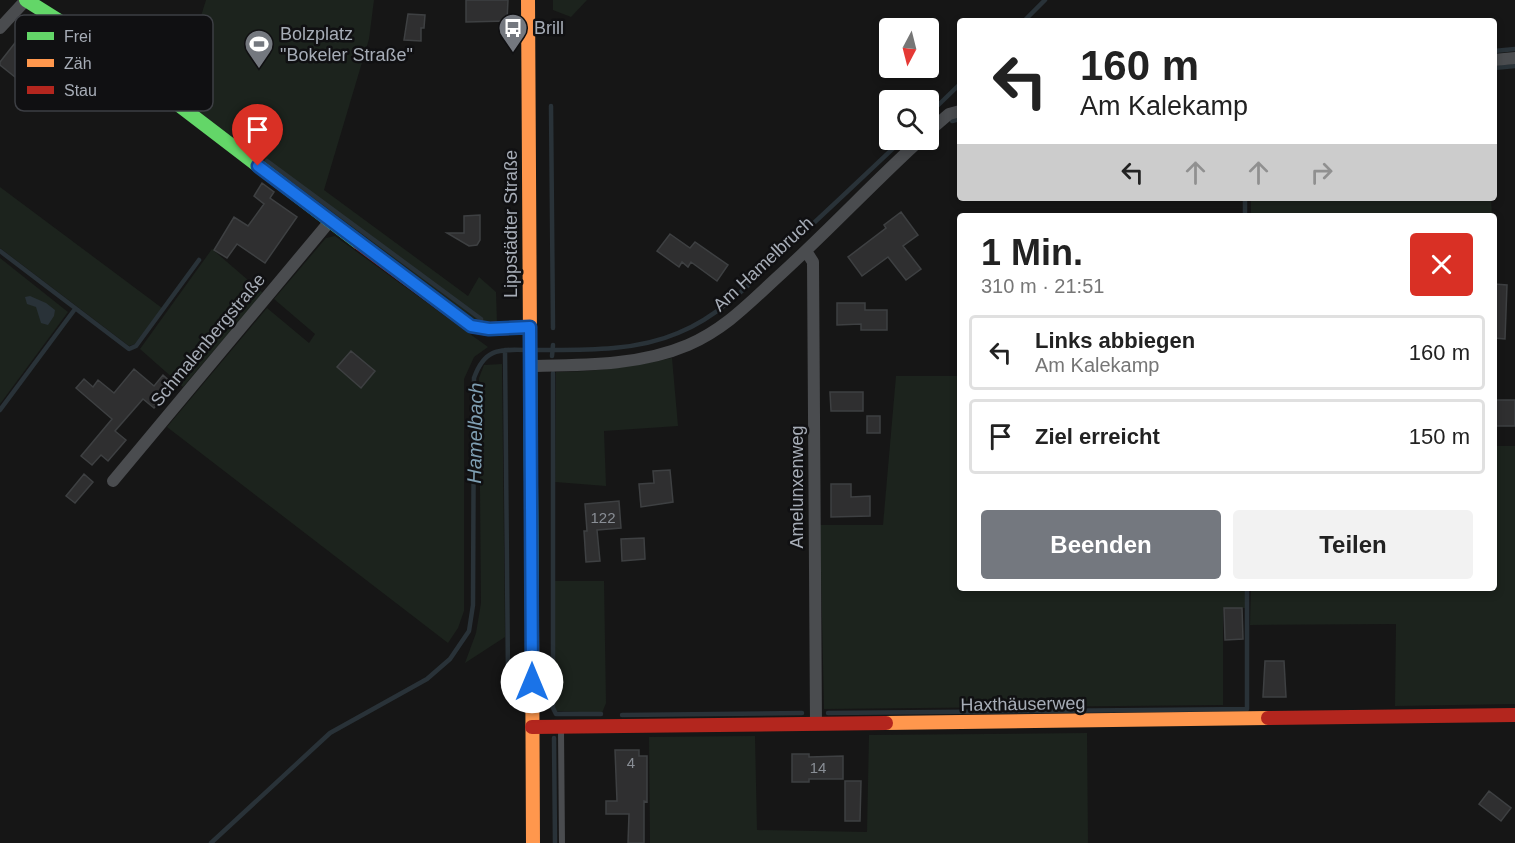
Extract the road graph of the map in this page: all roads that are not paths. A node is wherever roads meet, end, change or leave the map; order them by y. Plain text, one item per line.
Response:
1 (25, 0) edge
2 (528, 0) edge
3 (49, 15) edge
4 (0, 28) edge
5 (1515, 58) edge
6 (1497, 60) edge
7 (186, 111) edge
8 (957, 112) edge
9 (939, 123) edge
10 (910, 150) edge
11 (330, 221) junction
12 (806, 251) junction
13 (530, 333) junction
14 (530, 364) junction
15 (113, 481) dead end
16 (1515, 715) edge
17 (816, 724) junction
18 (561, 726) junction
19 (532, 727) junction
20 (533, 843) edge
21 (562, 843) edge

1 - 3 street
1 - 4 street
2 - 13 street, Lippstädter Straße
5 - 6 street
7 - 11 street
8 - 9 street
10 - 12 street, Am Hamelbruch
11 - 13 street
11 - 15 street, Schmalenbergstraße
12 - 14 street, Am Hamelbruch
12 - 17 street, Amelunxenweg
13 - 14 street, Lippstädter Straße
14 - 19 street, Lippstädter Straße
16 - 17 street, Haxthäuserweg
17 - 18 street, Haxthäuserweg
18 - 19 street, Haxthäuserweg
18 - 21 lane
19 - 20 street, Lippstädter Straße

